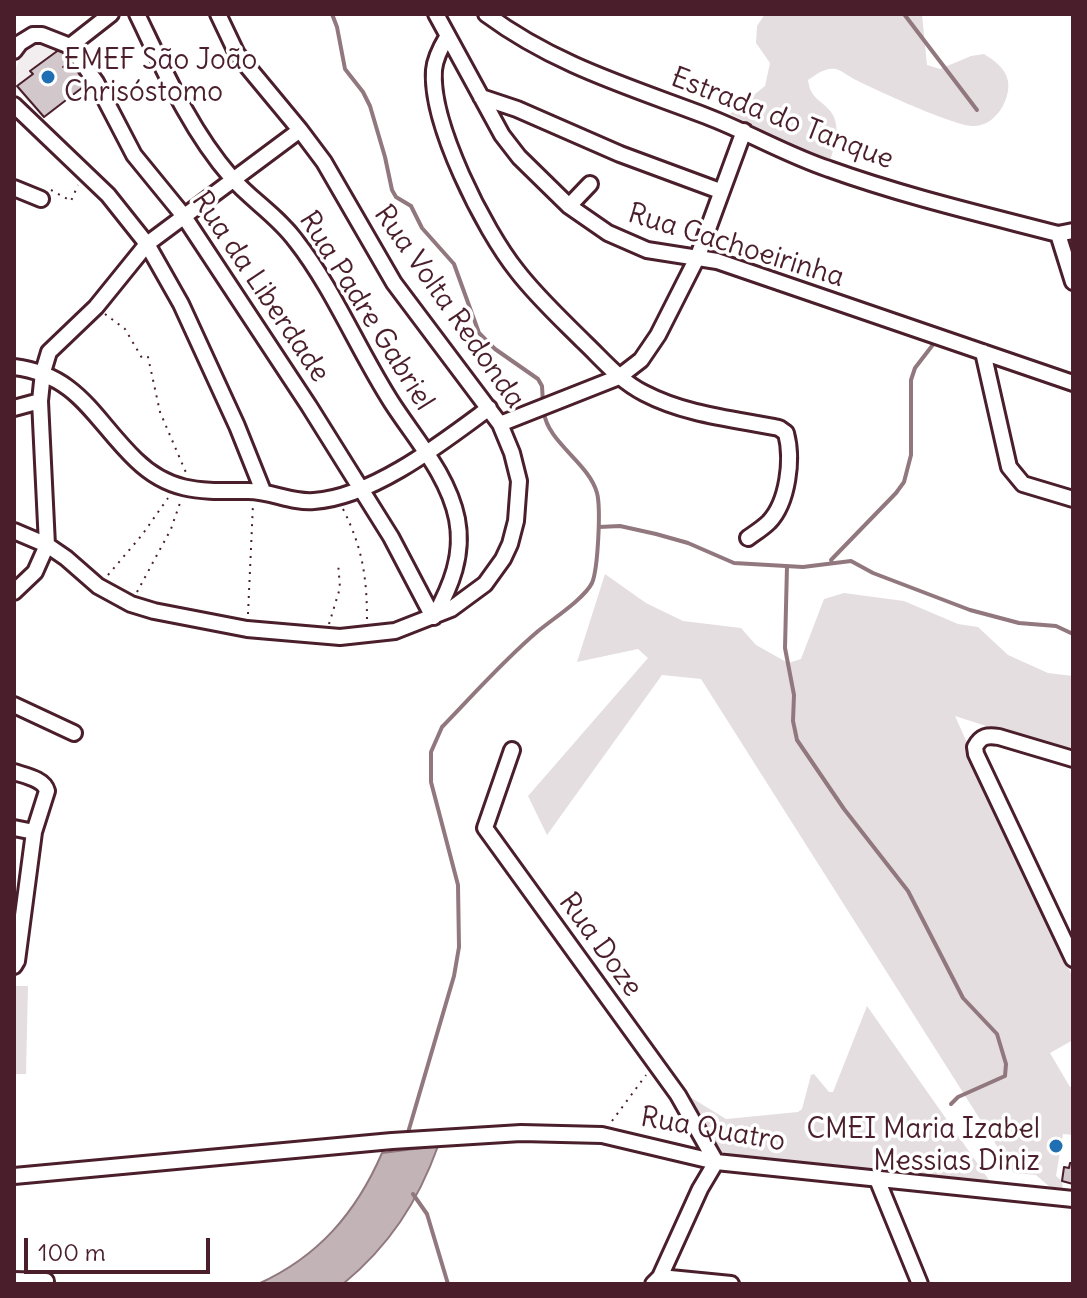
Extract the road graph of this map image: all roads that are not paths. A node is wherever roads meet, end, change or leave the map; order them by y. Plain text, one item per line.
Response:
1 (111, 14) edge
2 (137, 14) edge
3 (218, 14) edge
4 (436, 14) edge
5 (486, 14) edge
6 (447, 37) junction
7 (70, 46) junction
8 (14, 51) edge
9 (481, 97) junction
10 (14, 105) edge
11 (300, 130) junction
12 (744, 131) junction
13 (232, 179) junction
14 (590, 184) dead end
15 (14, 188) edge
16 (720, 191) junction
17 (41, 199) road end
18 (569, 206) junction
19 (183, 215) junction
20 (1073, 231) edge
21 (1058, 234) junction
22 (147, 244) junction
23 (698, 256) junction
24 (1073, 282) edge
25 (983, 352) junction
26 (14, 367) edge
27 (43, 372) junction
28 (619, 377) junction
29 (1073, 383) edge
30 (40, 401) junction
31 (14, 408) edge
32 (489, 408) junction
33 (500, 424) junction
34 (426, 453) junction
35 (361, 488) junction
36 (258, 491) junction
37 (1073, 499) edge
38 (14, 531) edge
39 (748, 538) dead end
40 (47, 545) junction
41 (14, 592) edge
42 (433, 617) junction
43 (14, 705) edge
44 (74, 733) dead end
45 (512, 750) dead end
46 (1073, 759) edge
47 (14, 772) edge
48 (14, 828) edge
49 (34, 832) junction
50 (1073, 959) edge
51 (14, 966) edge
52 (716, 1162) junction
53 (14, 1176) edge
54 (877, 1179) junction
55 (1073, 1199) edge
56 (14, 1280) edge
57 (657, 1280) edge
58 (46, 1281) dead end
59 (731, 1284) edge
60 (920, 1284) edge

1 - 7 street
2 - 13 street, Rua Padre Gabriel
3 - 11 street, Rua Volta Redonda
4 - 6 street, Rua Cachoeirinha
5 - 12 street, Estrada do Tanque
6 - 9 street, Rua Cachoeirinha
6 - 28 street
7 - 8 street
7 - 19 street, Rua da Liberdade
9 - 16 street
9 - 18 street, Rua Cachoeirinha
10 - 22 street
11 - 13 street
11 - 32 street, Rua Volta Redonda
12 - 16 street
12 - 21 street, Estrada do Tanque
13 - 19 street
13 - 34 street, Rua Padre Gabriel
14 - 18 street
15 - 17 street
16 - 23 street
18 - 23 street, Rua Cachoeirinha
19 - 22 street
19 - 35 street, Rua da Liberdade
20 - 21 street, Estrada do Tanque
21 - 24 street
22 - 27 street
22 - 36 street
23 - 25 street, Rua Cachoeirinha
23 - 28 street
25 - 29 street, Rua Cachoeirinha
25 - 37 street
26 - 27 street
27 - 30 street
27 - 36 street
28 - 33 street
28 - 39 street
30 - 31 street
30 - 40 street
32 - 33 street, Rua Volta Redonda
32 - 34 street
33 - 42 street, Rua Volta Redonda
34 - 35 street
34 - 42 street, Rua Padre Gabriel
35 - 36 street
35 - 42 street, Rua da Liberdade
38 - 40 street, Rua Volta Redonda
40 - 41 street
40 - 42 street, Rua Volta Redonda
43 - 44 street
45 - 52 street, Rua Doze
46 - 50 street
47 - 49 street
48 - 49 street
49 - 51 street
52 - 53 street, Rua Quatro
52 - 54 street, Rua Quatro
52 - 57 street
54 - 55 street, Rua Quatro
54 - 60 street
56 - 58 street
57 - 59 street

